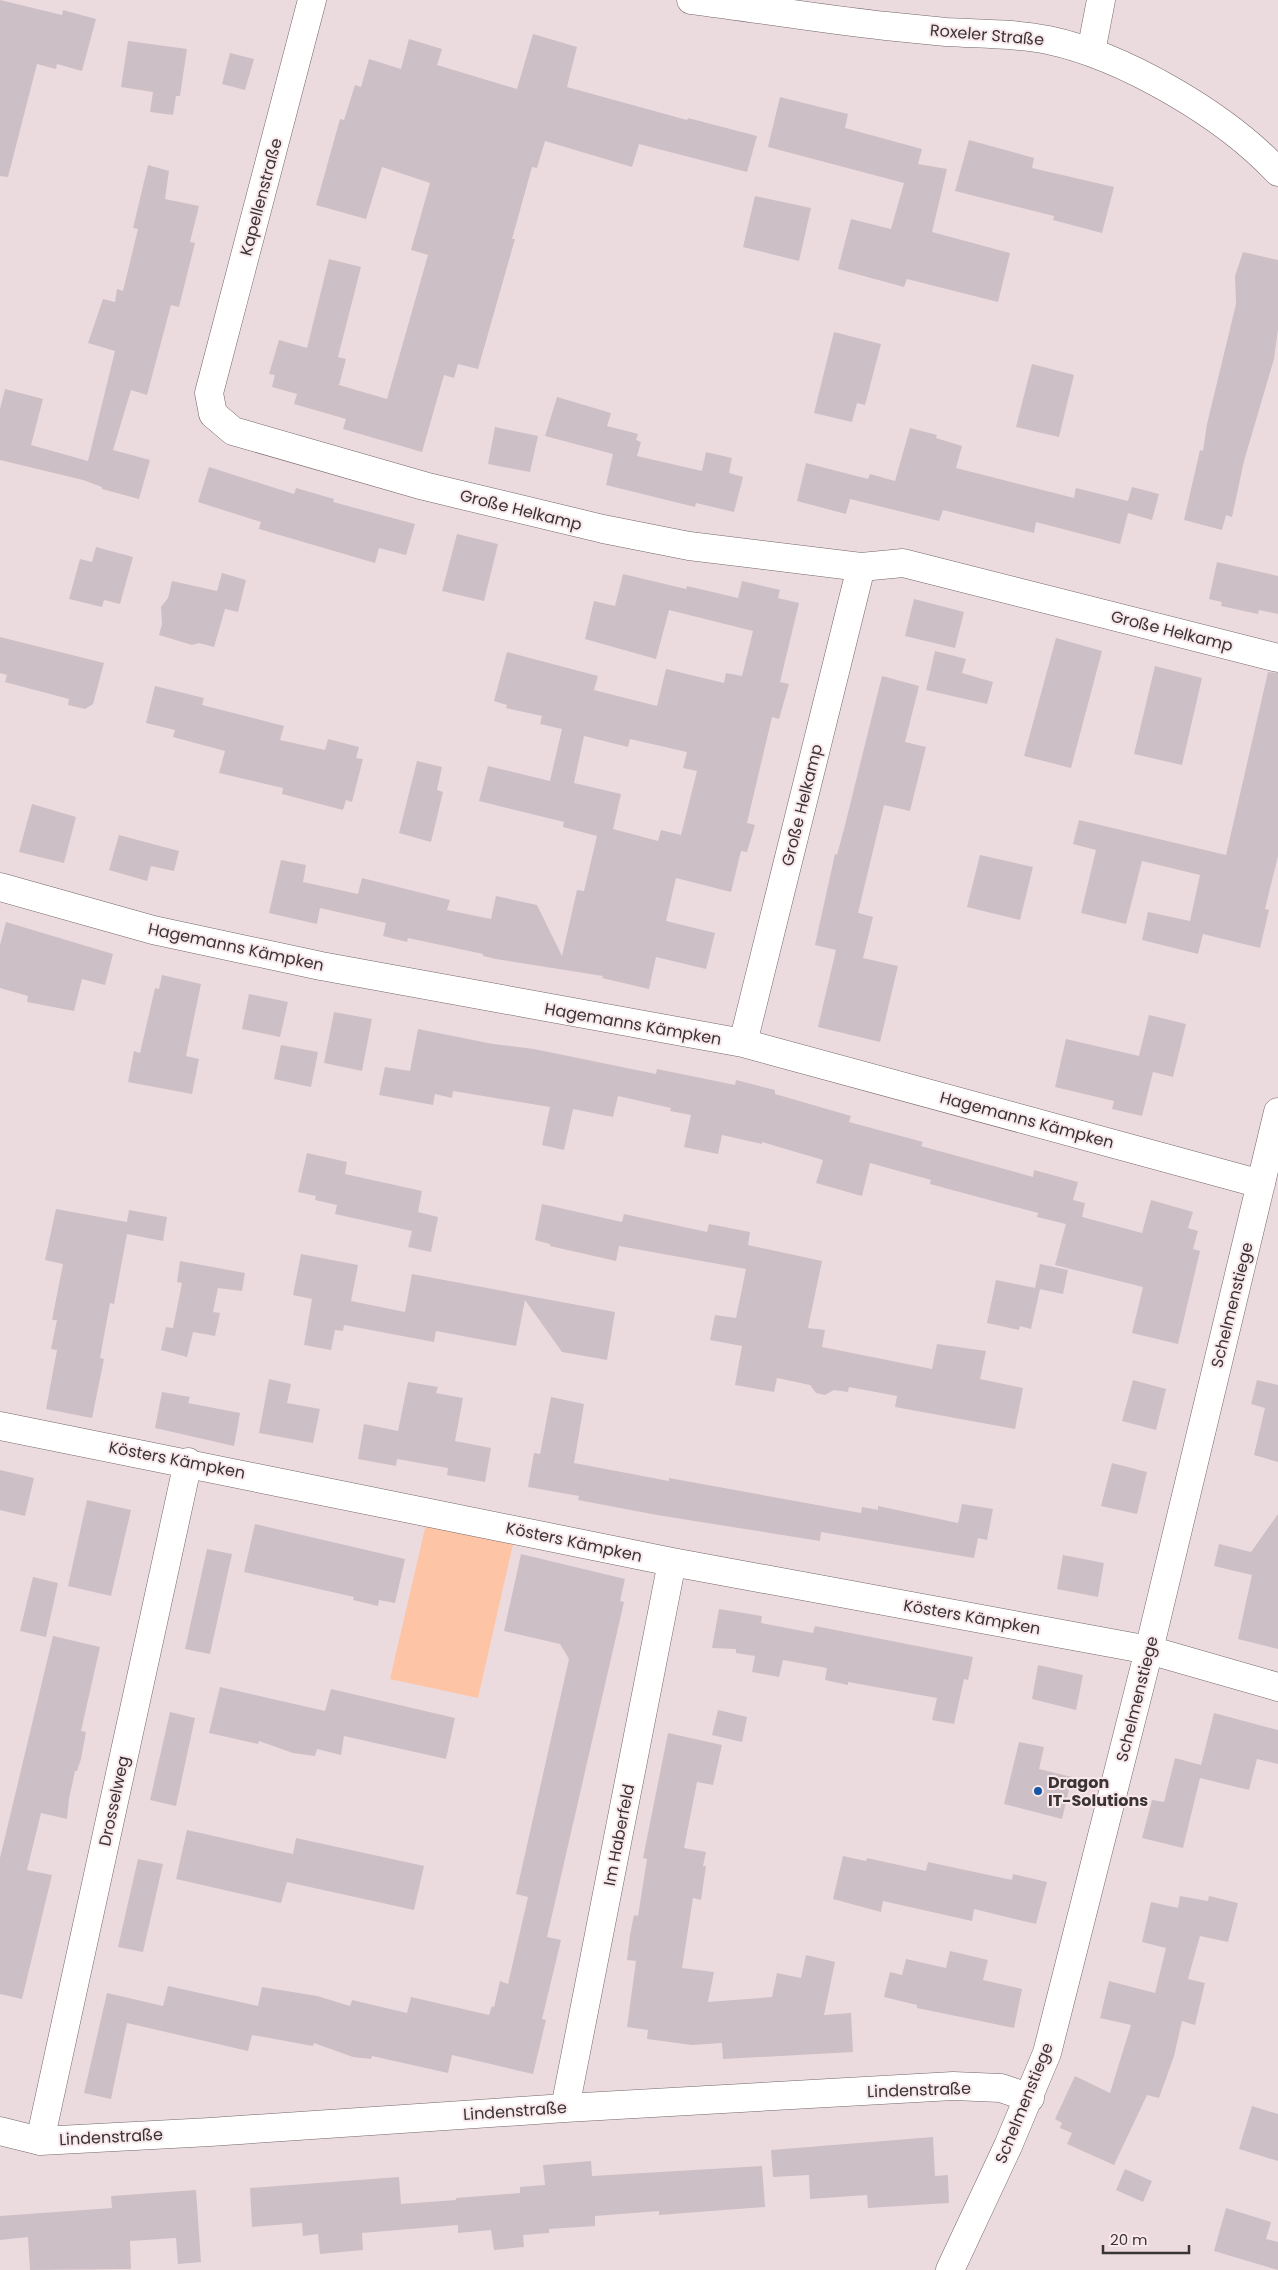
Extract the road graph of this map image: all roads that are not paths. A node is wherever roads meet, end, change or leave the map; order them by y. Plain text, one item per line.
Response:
1 (312, 0) edge
2 (691, 0) edge
3 (1101, 0) edge
4 (1091, 52) junction
5 (1278, 172) edge
6 (209, 393) joint
7 (862, 567) junction
8 (1278, 658) edge
9 (0, 887) edge
10 (744, 1043) junction
11 (1278, 1112) edge
12 (1262, 1184) junction
13 (0, 1426) edge
14 (188, 1462) junction
15 (672, 1562) junction
16 (1150, 1650) junction
17 (1278, 1687) edge
18 (1030, 2098) junction
19 (565, 2108) junction
20 (0, 2131) edge
21 (40, 2141) junction
22 (950, 2270) edge

1 - 6 street, Kapellenstraße
2 - 4 street, Roxeler Straße
3 - 4 street
4 - 5 street, Roxeler Straße
6 - 7 street, Große Helkamp
7 - 8 street, Große Helkamp
7 - 10 street, Große Helkamp
9 - 10 street, Hagemanns Kämpken
10 - 12 street, Hagemanns Kämpken
11 - 12 street, Schelmenstiege
12 - 16 street, Schelmenstiege
13 - 14 street, Kösters Kämpken
14 - 15 street, Kösters Kämpken
14 - 21 street, Drosselweg
15 - 16 street, Kösters Kämpken
15 - 19 street, Im Haberfeld
16 - 17 street, Kösters Kämpken
16 - 18 street, Schelmenstiege
18 - 19 street, Lindenstraße
18 - 22 street, Schelmenstiege
19 - 21 street, Lindenstraße
20 - 21 street, Lindenstraße

